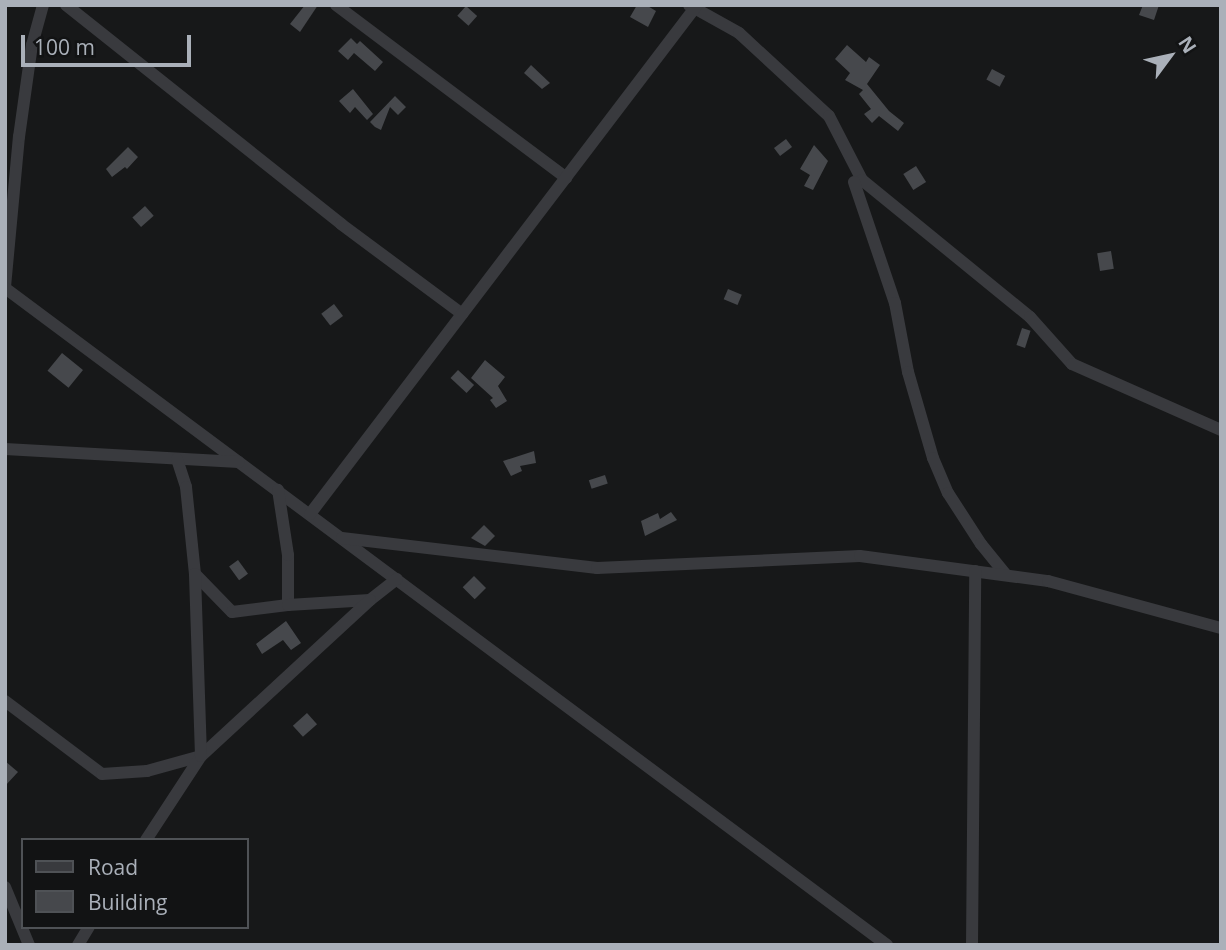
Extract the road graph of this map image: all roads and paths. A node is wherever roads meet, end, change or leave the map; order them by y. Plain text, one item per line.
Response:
1 (43, 5) edge
2 (66, 5) edge
3 (336, 5) edge
4 (693, 7) edge
5 (566, 178) junction
6 (854, 182) dead end
7 (5, 287) edge
8 (462, 314) junction
9 (1221, 430) edge
10 (5, 449) edge
11 (177, 458) junction
12 (240, 462) junction
13 (278, 490) junction
14 (310, 514) junction
15 (342, 538) junction
16 (975, 571) junction
17 (195, 574) junction
18 (1006, 575) junction
19 (397, 579) junction
20 (370, 600) junction
21 (288, 605) junction
22 (1221, 628) edge
23 (5, 701) edge
24 (201, 756) junction
25 (147, 838) edge
26 (5, 887) edge
27 (21, 926) edge
28 (88, 929) edge
29 (78, 945) edge
30 (887, 945) edge
31 (972, 945) edge

1 - 7 street
2 - 8 street
3 - 5 street
4 - 5 street
4 - 9 street
5 - 8 street
6 - 18 street
7 - 12 street
8 - 14 street
10 - 11 street
11 - 12 street
11 - 17 street
12 - 13 street
13 - 14 street
13 - 21 street
14 - 15 street
15 - 16 street
15 - 19 street
16 - 18 street
16 - 31 street
17 - 21 street
17 - 24 street
18 - 22 street
19 - 20 street
19 - 30 street
20 - 21 street
20 - 24 street
23 - 24 street
24 - 25 street
26 - 27 street
28 - 29 street

